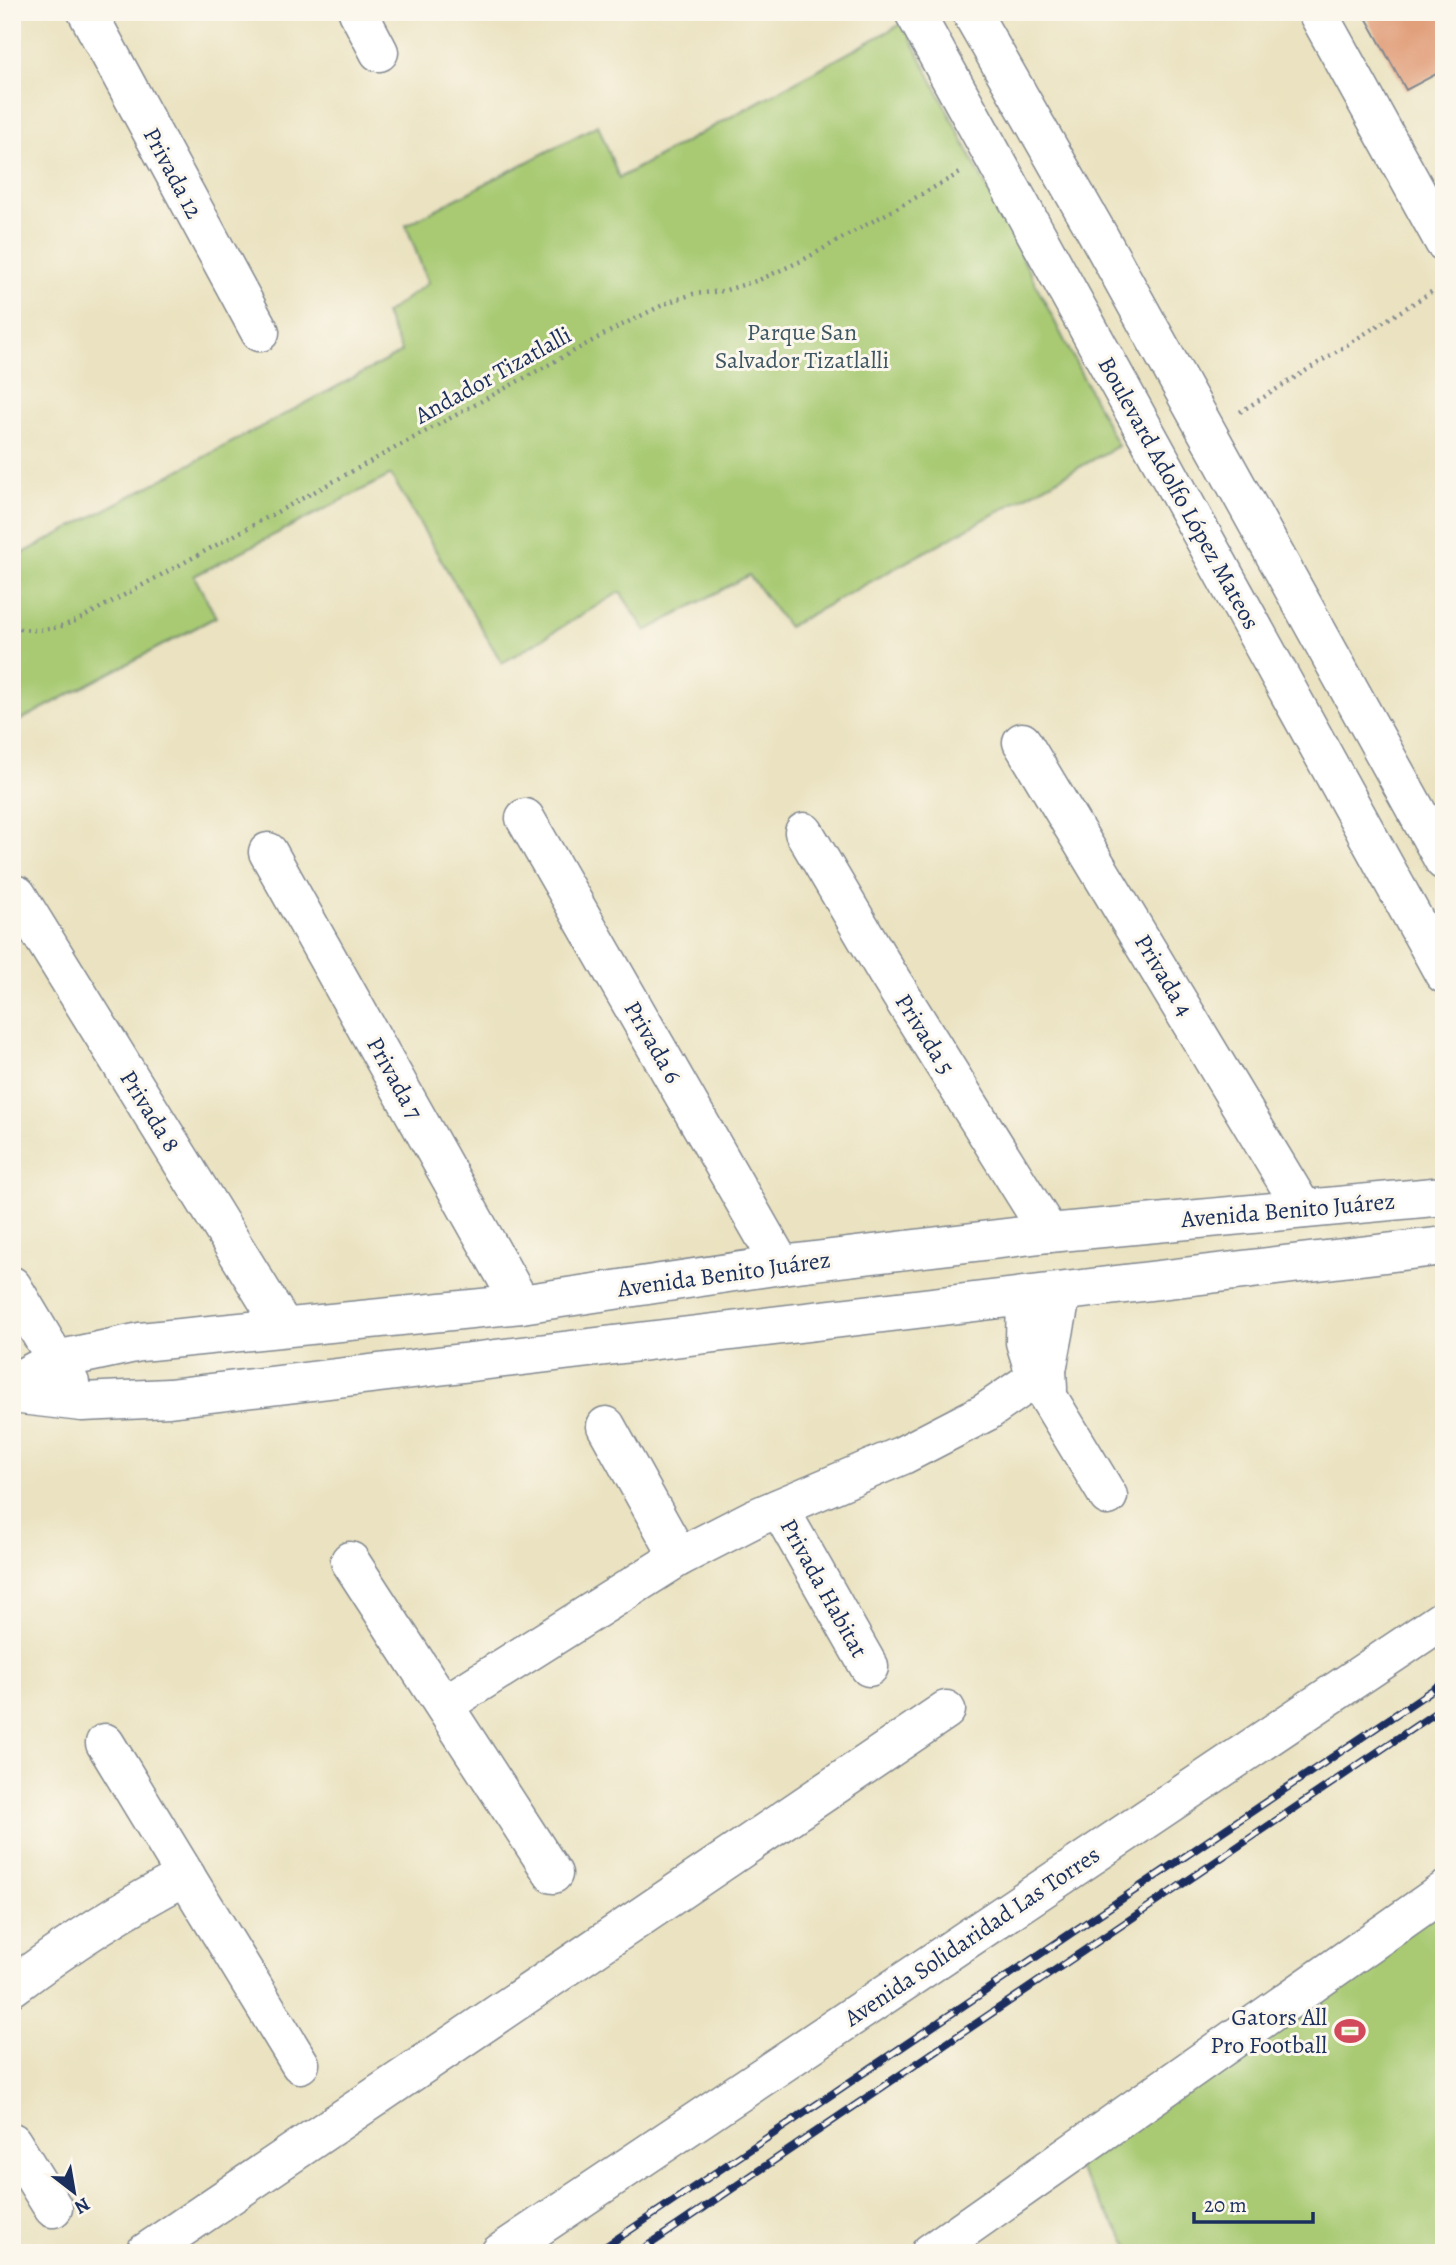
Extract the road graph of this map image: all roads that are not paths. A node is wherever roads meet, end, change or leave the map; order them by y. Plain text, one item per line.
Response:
1 (87, 12) edge
2 (358, 12) edge
3 (914, 12) edge
4 (971, 12) edge
5 (1317, 12) edge
6 (379, 52) dead end
7 (1097, 233) junction
8 (1444, 242) edge
9 (1048, 256) junction
10 (260, 332) dead end
11 (1022, 742) dead end
12 (525, 818) dead end
13 (804, 832) dead end
14 (268, 852) dead end
15 (1444, 861) edge
16 (17, 895) dead end
17 (1444, 974) edge
18 (1444, 1196) edge
19 (1303, 1209) junction
20 (1186, 1220) junction
21 (1049, 1233) junction
22 (1444, 1246) edge
23 (781, 1265) junction
24 (1182, 1278) junction
25 (12, 1286) edge
26 (1044, 1294) junction
27 (521, 1304) junction
28 (424, 1315) junction
29 (284, 1326) junction
30 (56, 1360) junction
31 (425, 1368) junction
32 (1044, 1382) junction
33 (12, 1383) edge
34 (12, 1394) edge
35 (82, 1402) junction
36 (606, 1426) dead end
37 (1108, 1496) dead end
38 (779, 1508) junction
39 (679, 1557) junction
40 (350, 1561) dead end
41 (1444, 1619) edge
42 (869, 1667) dead end
43 (444, 1704) junction
44 (946, 1710) dead end
45 (105, 1743) dead end
46 (552, 1874) dead end
47 (186, 1876) junction
48 (1444, 1891) edge
49 (12, 1987) edge
50 (300, 2064) dead end
51 (12, 2142) edge
52 (52, 2208) dead end
53 (145, 2253) edge
54 (500, 2253) edge
55 (930, 2253) edge

1 - 10 street, Privada 12
2 - 6 street
3 - 9 street, Boulevard Adolfo López Mateos
4 - 7 street
5 - 8 street
7 - 9 street
7 - 15 street
9 - 17 street, Boulevard Adolfo López Mateos
11 - 19 street, Privada 4
12 - 23 street, Privada 6
13 - 21 street, Privada 5
14 - 27 street, Privada 7
16 - 29 street, Privada 8
18 - 19 street, Avenida Benito Juárez
19 - 20 street, Avenida Benito Juárez
20 - 21 street, Avenida Benito Juárez
20 - 24 street
21 - 23 street, Avenida Benito Juárez
22 - 24 street, Avenida Benito Juárez
23 - 27 street, Avenida Benito Juárez
24 - 26 street, Avenida Benito Juárez
25 - 30 street
26 - 31 street, Avenida Benito Juárez
26 - 32 street
27 - 28 street, Avenida Benito Juárez
28 - 29 street, Avenida Benito Juárez
28 - 31 street
29 - 30 street, Avenida Benito Juárez
30 - 33 street, Avenida Benito Juárez
30 - 35 street
31 - 35 street, Avenida Benito Juárez
32 - 37 street
32 - 38 street
34 - 35 street, Avenida Benito Juárez
36 - 39 street
38 - 39 street
38 - 42 street, Privada Habitat
39 - 43 street
40 - 43 street
41 - 54 street, Avenida Solidaridad Las Torres
43 - 46 street
44 - 53 street
45 - 47 street
47 - 49 street
47 - 50 street
48 - 55 street
51 - 52 street

